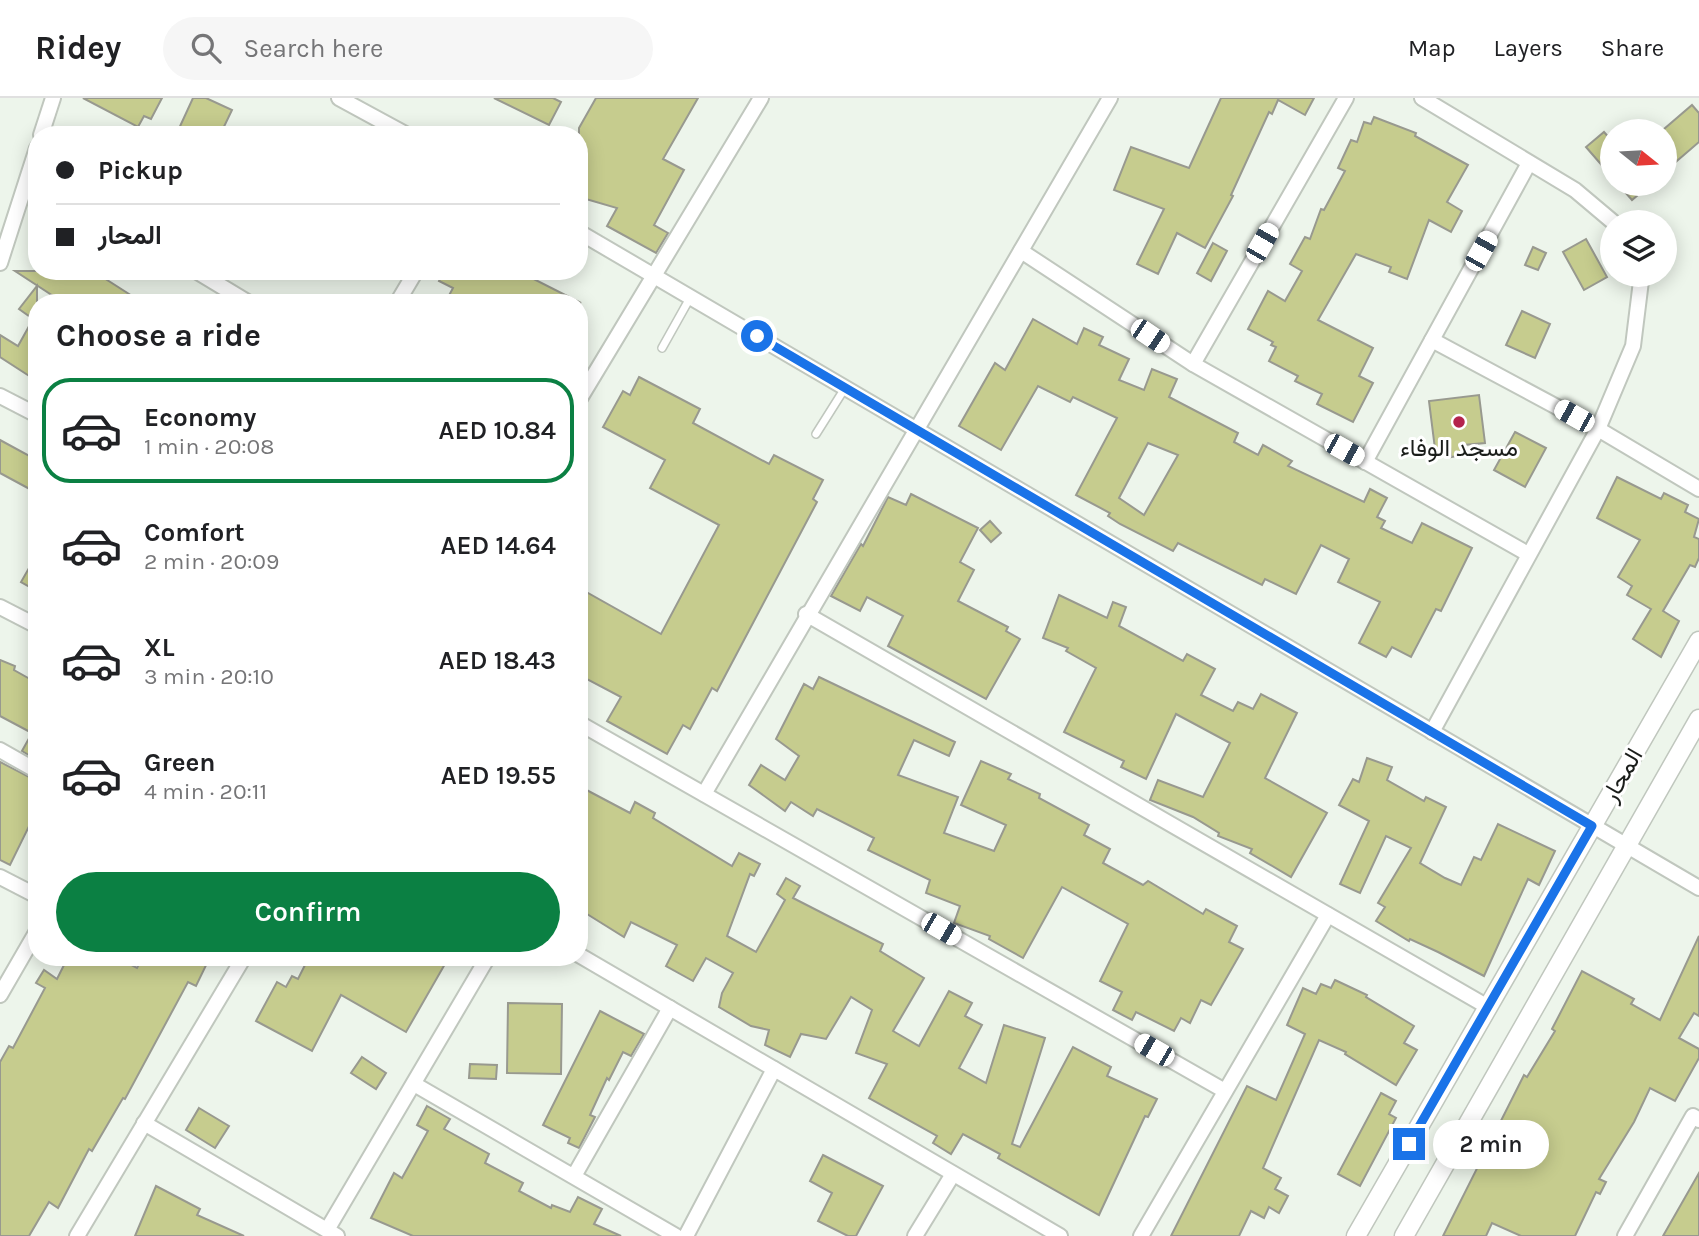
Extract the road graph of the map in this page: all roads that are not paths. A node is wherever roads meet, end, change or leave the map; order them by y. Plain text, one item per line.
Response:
1 (53, 98) edge
2 (339, 98) edge
3 (761, 98) edge
4 (1110, 98) edge
5 (1346, 98) edge
6 (1422, 98) edge
7 (44, 126) edge
8 (390, 126) edge
9 (1530, 163) junction
10 (28, 187) edge
11 (1600, 211) edge
12 (588, 237) edge
13 (1021, 251) junction
14 (0, 263) edge
15 (654, 276) junction
16 (211, 280) edge
17 (1640, 287) edge
18 (234, 294) edge
19 (691, 297) junction
20 (1432, 340) junction
21 (662, 348) dead end
22 (1193, 364) junction
23 (588, 385) edge
24 (845, 388) junction
25 (0, 396) edge
26 (28, 410) edge
27 (1598, 429) junction
28 (917, 430) junction
29 (816, 434) dead end
30 (1365, 462) junction
31 (1699, 489) edge
32 (1528, 554) junction
33 (0, 607) edge
34 (806, 614) junction
35 (28, 621) edge
36 (1699, 641) edge
37 (1699, 719) edge
38 (588, 728) edge
39 (1432, 732) junction
40 (0, 750) edge
41 (28, 766) edge
42 (704, 794) junction
43 (1592, 826) junction
44 (1627, 847) junction
45 (0, 877) edge
46 (1699, 888) edge
47 (28, 891) edge
48 (1328, 915) junction
49 (28, 947) edge
50 (588, 960) edge
51 (239, 966) edge
52 (483, 966) edge
53 (0, 995) edge
54 (1488, 1007) junction
55 (670, 1008) junction
56 (774, 1069) junction
57 (414, 1084) junction
58 (1225, 1091) junction
59 (1697, 1114) edge
60 (144, 1123) junction
61 (953, 1174) junction
62 (574, 1176) junction
63 (332, 1233) edge
64 (76, 1236) edge
65 (677, 1236) edge
66 (686, 1236) edge
67 (915, 1236) edge
68 (1060, 1236) edge
69 (1141, 1236) edge
70 (1356, 1236) edge
71 (1404, 1236) edge
72 (1625, 1236) edge

1 - 7 street
2 - 8 street
3 - 15 street
4 - 13 street
5 - 22 street
6 - 9 street
9 - 11 street
9 - 20 street
10 - 14 street
12 - 15 street
13 - 22 street
13 - 28 street
15 - 19 street
15 - 23 street
16 - 18 street
17 - 27 street
19 - 21 lane
19 - 24 street
20 - 27 street
20 - 30 street
22 - 30 street
24 - 28 street
24 - 29 lane
25 - 26 street
27 - 31 street
27 - 32 street
28 - 34 street
28 - 39 street
30 - 32 street
32 - 39 street
33 - 35 street
34 - 42 street
34 - 48 street
36 - 43 street, المحار
37 - 44 street
38 - 42 street
39 - 43 street
40 - 41 street
42 - 58 street
43 - 44 street
43 - 54 street, المحار
44 - 46 street
44 - 71 street
45 - 47 street
48 - 54 street
48 - 58 street
49 - 53 street
50 - 55 street
51 - 60 street
52 - 57 street
54 - 70 street, المحار
55 - 56 street
55 - 62 street
56 - 61 street
56 - 66 street
57 - 62 street
57 - 63 street
58 - 69 street
59 - 72 street
60 - 63 street
60 - 64 street
61 - 67 street
61 - 68 street
62 - 65 street

